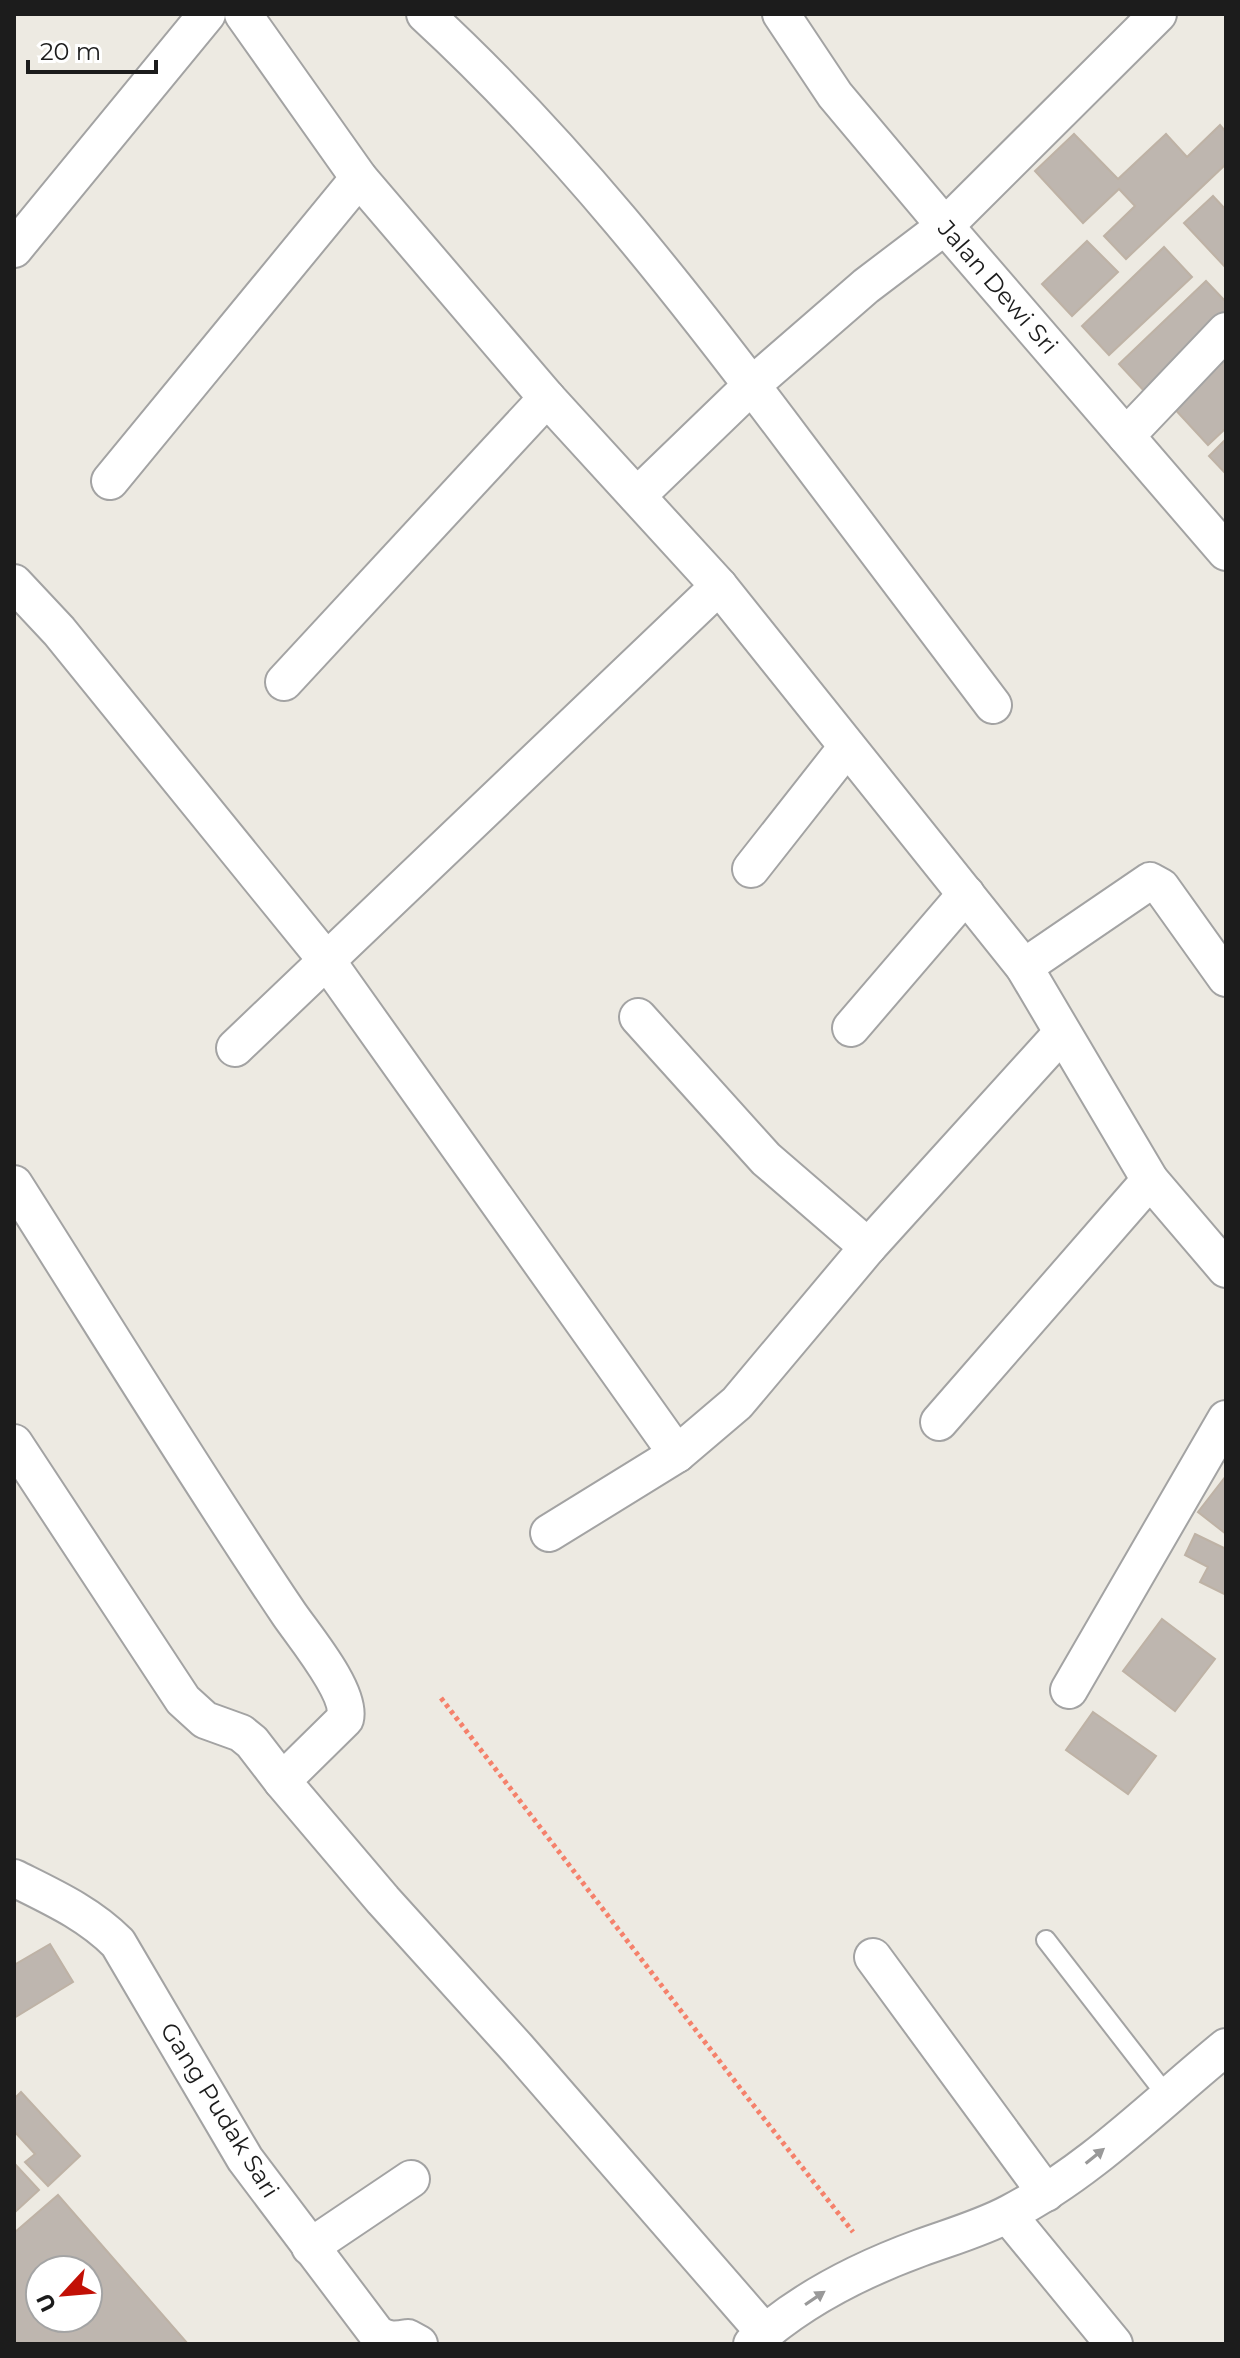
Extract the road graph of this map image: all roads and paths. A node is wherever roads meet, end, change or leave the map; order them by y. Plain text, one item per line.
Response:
1 (207, 14) edge
2 (243, 14) edge
3 (425, 14) edge
4 (781, 14) edge
5 (1158, 14) edge
6 (359, 178) junction
7 (945, 226) junction
8 (14, 249) edge
9 (1226, 331) edge
10 (752, 385) junction
11 (547, 398) junction
12 (1126, 436) junction
13 (110, 481) dead end
14 (637, 496) junction
15 (1226, 552) edge
16 (14, 583) edge
17 (719, 586) junction
18 (284, 682) dead end
19 (993, 705) dead end
20 (847, 747) junction
21 (751, 869) dead end
22 (966, 894) junction
23 (327, 961) junction
24 (1024, 967) junction
25 (1226, 978) edge
26 (638, 1017) dead end
27 (851, 1028) dead end
28 (1062, 1033) junction
29 (235, 1048) dead end
30 (1150, 1180) junction
31 (14, 1184) edge
32 (868, 1247) junction
33 (1226, 1269) edge
34 (1226, 1419) edge
35 (939, 1422) dead end
36 (14, 1443) edge
37 (677, 1454) junction
38 (549, 1533) dead end
39 (1069, 1690) dead end
40 (441, 1698) dead end
41 (282, 1781) junction
42 (14, 1878) edge
43 (1046, 1940) dead end
44 (873, 1957) dead end
45 (1218, 2059) edge
46 (1167, 2096) junction
47 (411, 2179) dead end
48 (1046, 2193) junction
49 (1008, 2215) junction
50 (310, 2247) junction
51 (879, 2264) junction
52 (758, 2338) edge
53 (419, 2344) edge
54 (1114, 2344) edge

1 - 8 street
2 - 6 street
3 - 10 street
4 - 7 street, Jalan Dewi Sri
5 - 7 street
6 - 11 street
6 - 13 street
7 - 10 street
7 - 12 street, Jalan Dewi Sri
9 - 12 street
10 - 14 street
10 - 19 street
11 - 14 street
11 - 18 street
12 - 15 street, Jalan Dewi Sri
14 - 17 street
16 - 23 street
17 - 20 street
17 - 23 street
20 - 21 street
20 - 22 street
22 - 24 street
22 - 27 street
23 - 29 street
23 - 37 street
24 - 25 street
24 - 28 street
26 - 32 street
28 - 30 street
28 - 32 street
30 - 33 street
30 - 35 street
31 - 41 street
32 - 37 street
34 - 39 street
36 - 41 street
37 - 38 street
40 - 51 path
41 - 52 street
42 - 50 street, Gang Pudak Sari
43 - 46 lane
44 - 48 street
45 - 46 street
48 -> 46 street
47 - 50 street
48 - 49 street
49 - 51 street
49 - 54 street
50 - 53 street, Gang Pudak Sari
52 -> 51 street

